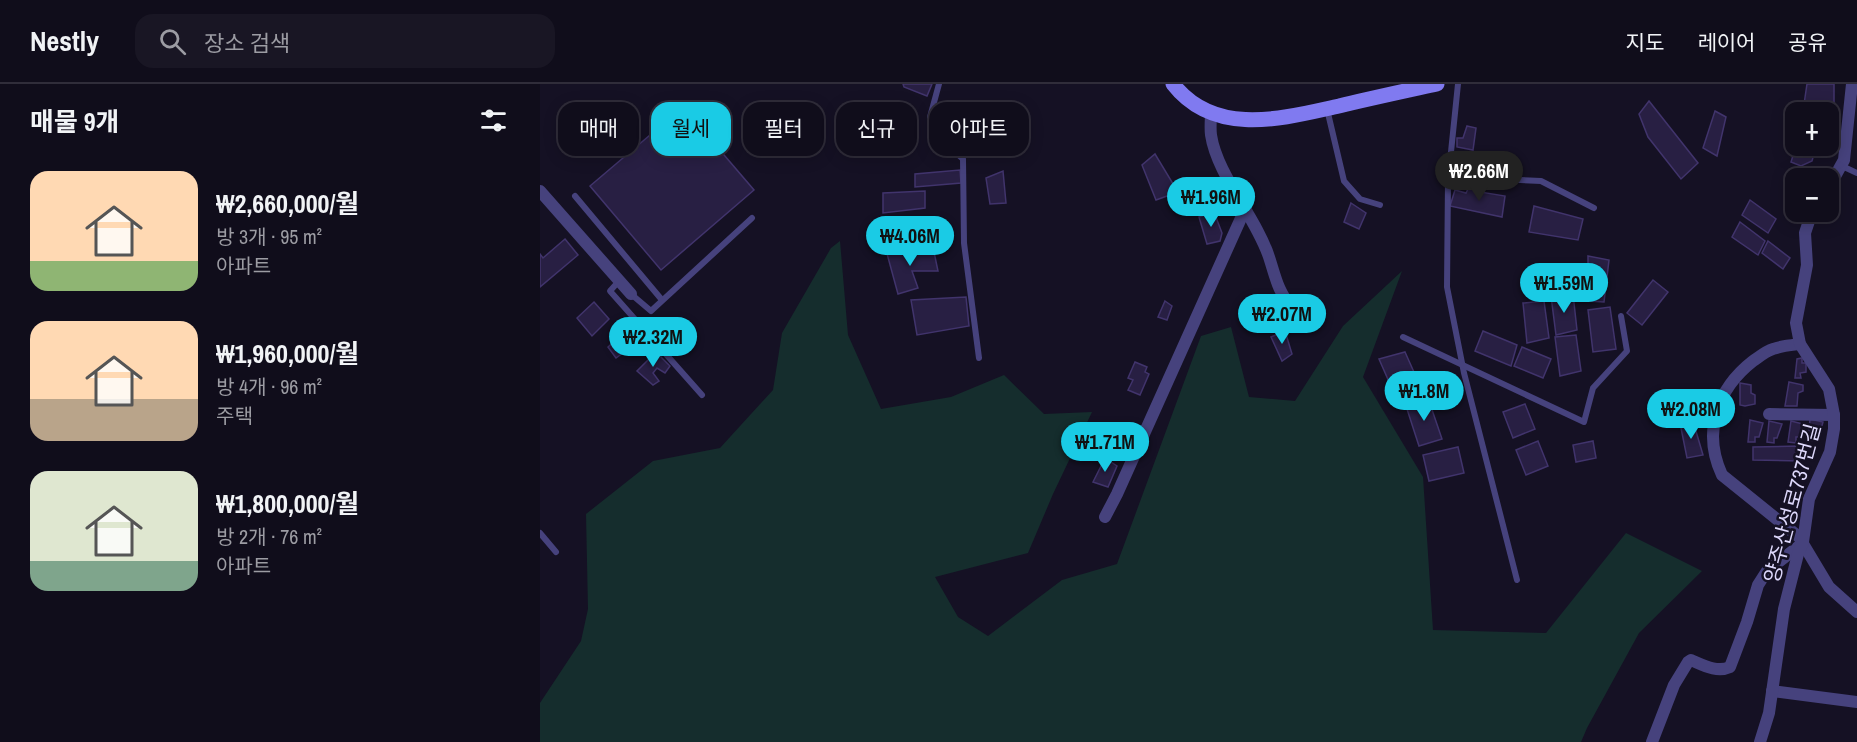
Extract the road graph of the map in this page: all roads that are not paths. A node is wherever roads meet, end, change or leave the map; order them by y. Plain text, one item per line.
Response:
1 (939, 84) edge
2 (1173, 84) edge
3 (1437, 84) edge
4 (1458, 84) edge
5 (1852, 84) edge
6 (1327, 108) junction
7 (1211, 112) junction
8 (1841, 165) junction
9 (1839, 169) edge
10 (1857, 173) edge
11 (1449, 177) junction
12 (540, 191) edge
13 (575, 196) dead end
14 (1380, 205) dead end
15 (1246, 207) junction
16 (1594, 208) dead end
17 (752, 218) dead end
18 (1808, 222) edge
19 (619, 281) junction
20 (631, 294) joint
21 (662, 300) junction
22 (1292, 307) dead end
23 (1621, 316) dead end
24 (1403, 337) dead end
25 (1800, 344) junction
26 (980, 358) dead end
27 (1462, 364) junction
28 (702, 395) dead end
29 (1768, 414) dead end
30 (1834, 415) junction
31 (1105, 517) dead end
32 (540, 533) edge
33 (1803, 542) junction
34 (556, 552) dead end
35 (1777, 563) junction
36 (1793, 575) junction
37 (1517, 580) dead end
38 (1857, 612) edge
39 (1772, 692) junction
40 (1857, 702) edge
41 (1652, 742) edge
42 (1760, 742) edge

1 - 26 lane
2 - 7 street
3 - 6 street
4 - 11 lane
5 - 8 street
6 - 7 street
6 - 14 lane
7 - 15 street
8 - 9 street
8 - 10 lane
11 - 16 lane
11 - 27 lane
12 - 19 street
13 - 21 lane
15 - 22 street
15 - 31 street
17 - 21 lane
18 - 25 street, 양주산성로737번길
19 - 20 street
19 - 28 lane
20 - 21 lane
23 - 27 lane
24 - 27 lane
25 - 30 street, 양주산성로737번길
25 - 33 street
27 - 37 lane
29 - 30 street
30 - 33 street, 양주산성로737번길
32 - 34 lane
33 - 35 street
33 - 36 street, 양주산성로737번길
33 - 38 street
35 - 36 street
35 - 41 street
36 - 39 street, 양주산성로737번길
39 - 40 street
39 - 42 street, 양주산성로737번길

